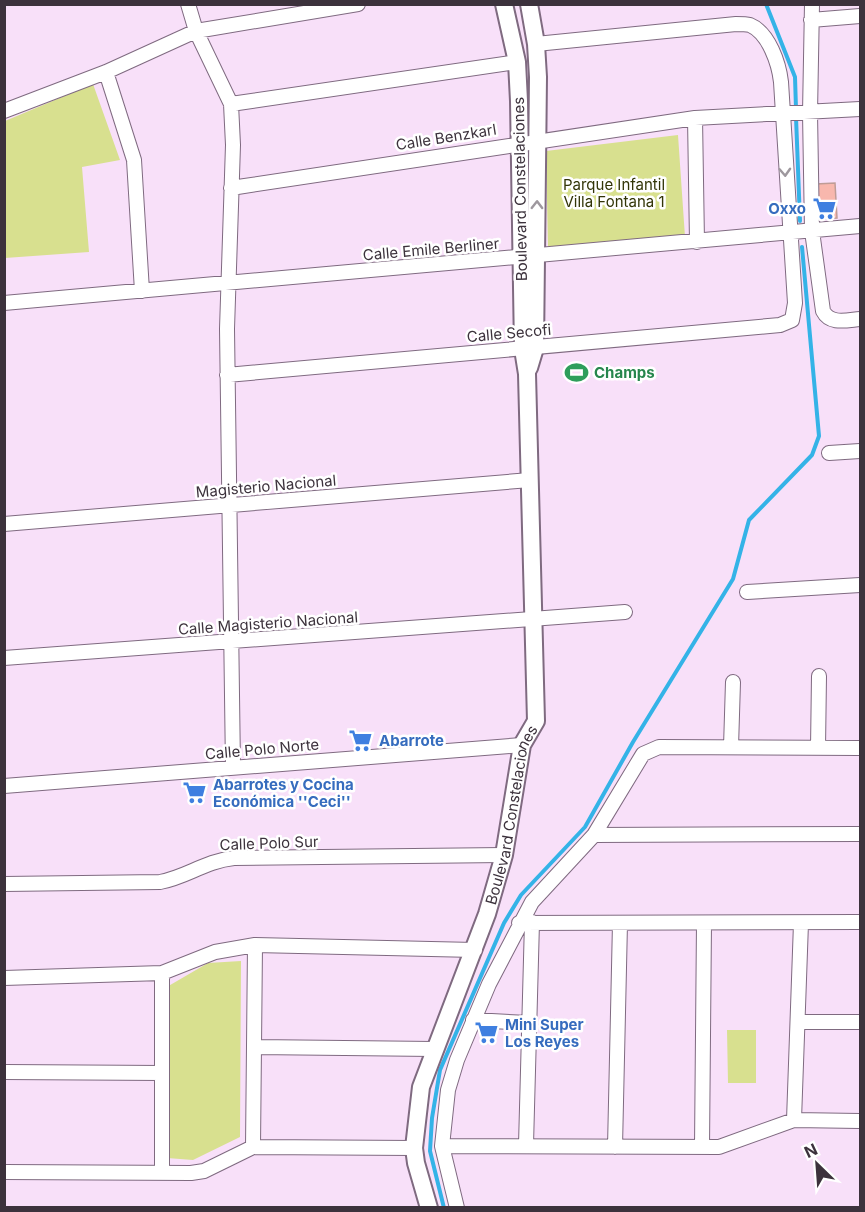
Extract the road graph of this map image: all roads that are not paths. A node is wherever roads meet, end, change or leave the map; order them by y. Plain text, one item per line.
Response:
1 (188, 4) edge
2 (357, 4) edge
3 (812, 4) edge
4 (529, 8) edge
5 (505, 11) edge
6 (861, 16) edge
7 (812, 20) junction
8 (196, 31) junction
9 (536, 44) junction
10 (517, 62) junction
11 (106, 72) junction
12 (231, 104) junction
13 (861, 109) edge
14 (4, 111) edge
15 (791, 113) junction
16 (694, 118) junction
17 (537, 140) junction
18 (520, 142) junction
19 (231, 188) junction
20 (861, 226) edge
21 (809, 232) junction
22 (790, 233) junction
23 (697, 242) junction
24 (529, 257) junction
25 (228, 284) junction
26 (142, 291) junction
27 (4, 303) edge
28 (861, 319) edge
29 (529, 348) junction
30 (227, 375) junction
31 (861, 451) edge
32 (829, 453) dead end
33 (530, 480) junction
34 (229, 506) junction
35 (4, 524) edge
36 (861, 585) edge
37 (747, 592) dead end
38 (625, 612) dead end
39 (534, 620) junction
40 (231, 642) junction
41 (4, 658) edge
42 (819, 676) dead end
43 (733, 682) dead end
44 (522, 746) junction
45 (731, 747) junction
46 (818, 748) junction
47 (861, 748) edge
48 (233, 768) junction
49 (4, 786) edge
50 (861, 834) edge
51 (594, 835) junction
52 (504, 855) junction
53 (4, 885) edge
54 (525, 922) junction
55 (861, 922) edge
56 (620, 923) junction
57 (704, 923) junction
58 (801, 923) junction
59 (255, 945) junction
60 (475, 950) junction
61 (162, 973) junction
62 (4, 978) edge
63 (473, 1020) junction
64 (798, 1022) junction
65 (861, 1022) edge
66 (528, 1023) junction
67 (255, 1047) junction
68 (434, 1049) junction
69 (4, 1072) edge
70 (162, 1073) junction
71 (794, 1120) junction
72 (861, 1121) edge
73 (526, 1145) junction
74 (442, 1146) junction
75 (615, 1147) junction
76 (702, 1147) junction
77 (253, 1148) junction
78 (414, 1148) junction
79 (4, 1172) edge
80 (162, 1173) junction
81 (429, 1208) edge
82 (458, 1208) edge

1 - 8 street
2 - 8 street
3 - 7 street
4 - 5 street
4 - 9 street, Boulevard Constelaciones
5 - 10 street, Boulevard Constelaciones
6 - 7 street
7 - 15 street
8 - 11 street
8 - 12 street
9 - 15 street
9 - 17 street, Boulevard Constelaciones
10 - 12 street
10 - 18 street, Boulevard Constelaciones
11 - 14 street
11 - 26 street
12 - 19 street
13 - 15 street, Calle Benzkarl
15 - 16 street, Calle Benzkarl
15 - 21 street
15 -> 22 street
16 - 17 street, Calle Benzkarl
16 - 23 street
17 - 18 street, Calle Benzkarl
24 -> 17 street, Boulevard Constelaciones
18 - 19 street, Calle Benzkarl
18 - 24 street, Boulevard Constelaciones
19 - 25 street
20 - 21 street, Calle Emile Berliner
21 - 22 street, Calle Emile Berliner
21 - 28 street
22 - 23 street, Calle Emile Berliner
22 - 29 street, Calle Secofi
23 - 24 street, Calle Emile Berliner
24 - 25 street, Calle Emile Berliner
24 - 29 street, Boulevard Constelaciones
25 - 26 street, Calle Emile Berliner
25 - 30 street
26 - 27 street, Calle Emile Berliner
29 - 30 street, Calle Secofi
29 - 33 street, Boulevard Constelaciones
30 - 34 street
31 - 32 street
33 - 34 street, Magisterio Nacional
33 - 39 street, Boulevard Constelaciones
34 - 35 street, Magisterio Nacional
34 - 40 street
36 - 37 street
38 - 39 street, Calle Magisterio Nacional
39 - 40 street, Calle Magisterio Nacional
39 - 44 street, Boulevard Constelaciones
40 - 41 street, Calle Magisterio Nacional
40 - 48 street
42 - 46 street
43 - 45 street
44 - 48 street, Calle Polo Norte
44 - 52 street, Boulevard Constelaciones
45 - 46 street
45 - 51 street
46 - 47 street
48 - 49 street, Calle Polo Norte
50 - 51 street
51 - 54 street
52 - 53 street, Calle Polo Sur
52 - 60 street, Boulevard Constelaciones
54 - 56 street
54 - 63 street
54 - 66 street
55 - 58 street
56 - 57 street
56 - 75 street
57 - 58 street
57 - 76 street
58 - 64 street
59 - 60 street
59 - 61 street
59 - 67 street
60 - 68 street, Boulevard Constelaciones
61 - 62 street
61 - 70 street
63 - 66 street
63 - 74 street
64 - 65 street
64 - 71 street
66 - 73 street
67 - 68 street
67 - 77 street
68 - 78 street, Boulevard Constelaciones
69 - 70 street
70 - 80 street
71 - 72 street
71 - 76 street
73 - 74 street
73 - 75 street
74 - 82 street
75 - 76 street
77 - 78 street
77 - 80 street
78 - 81 street, Boulevard Constelaciones
79 - 80 street

